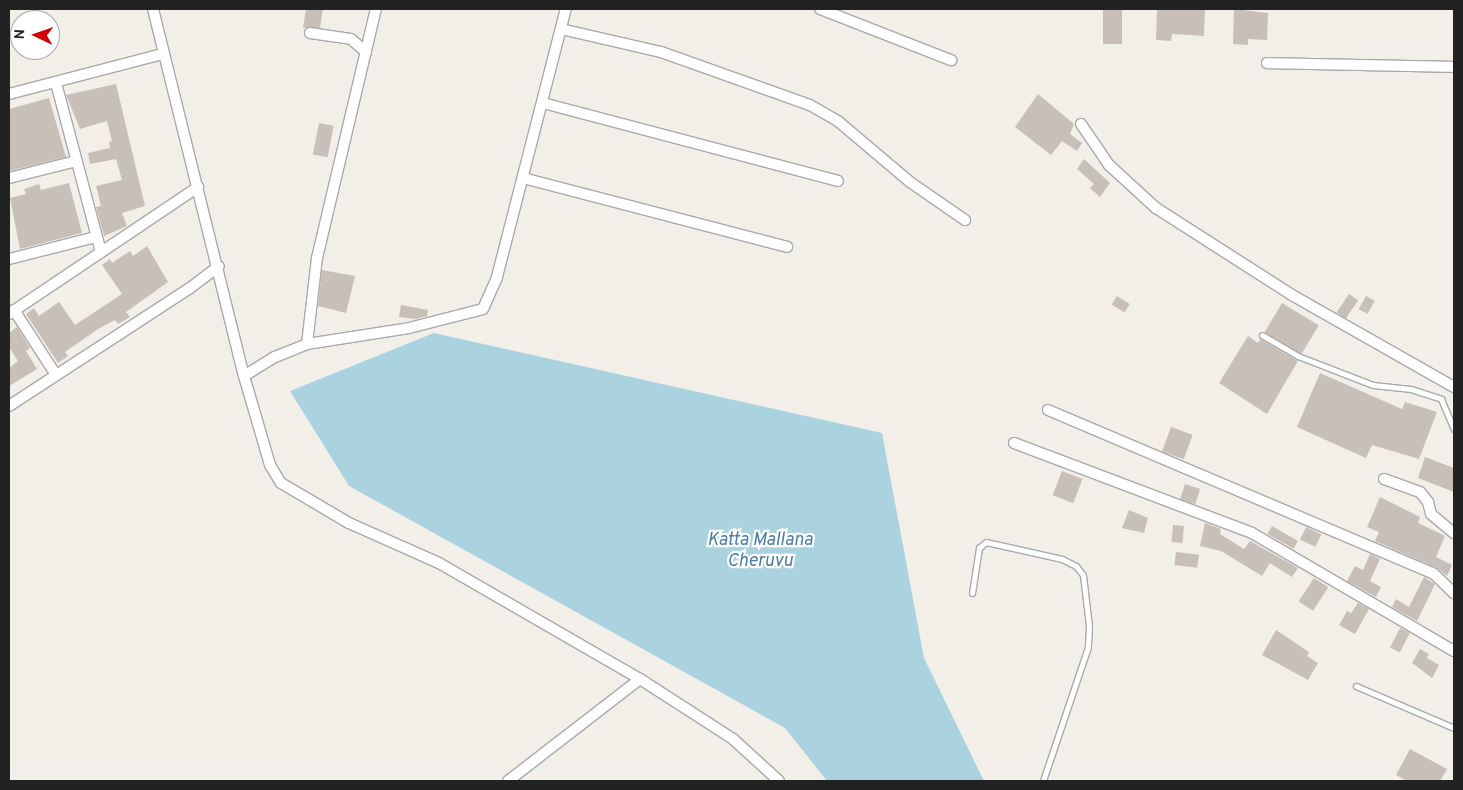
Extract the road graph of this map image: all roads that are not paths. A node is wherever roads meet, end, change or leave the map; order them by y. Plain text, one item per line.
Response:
1 (153, 9) edge
2 (376, 9) edge
3 (566, 9) edge
4 (820, 9) edge
5 (840, 12) edge
6 (561, 29) junction
7 (310, 33) dead end
8 (366, 52) junction
9 (163, 54) junction
10 (951, 60) dead end
11 (1267, 63) dead end
12 (1454, 67) edge
13 (56, 83) junction
14 (9, 94) edge
15 (543, 103) junction
16 (1081, 124) dead end
17 (76, 161) junction
18 (9, 178) edge
19 (522, 178) junction
20 (838, 181) dead end
21 (198, 187) junction
22 (965, 220) dead end
23 (96, 238) junction
24 (787, 247) dead end
25 (101, 252) junction
26 (9, 259) edge
27 (219, 266) junction
28 (11, 312) edge
29 (1262, 335) dead end
30 (307, 344) junction
31 (56, 375) junction
32 (244, 376) junction
33 (1454, 387) edge
34 (9, 406) edge
35 (1048, 410) dead end
36 (1454, 429) edge
37 (1014, 442) dead end
38 (1384, 479) dead end
39 (1454, 533) edge
40 (1454, 593) edge
41 (972, 594) dead end
42 (1454, 651) edge
43 (640, 679) junction
44 (1356, 686) dead end
45 (1454, 728) edge
46 (508, 781) edge
47 (779, 781) edge
48 (1043, 781) edge

1 - 9 street
2 - 8 street
3 - 6 street
4 - 5 street
5 - 10 street
6 - 15 street
6 - 22 street
7 - 8 street
8 - 30 street
9 - 13 street
9 - 21 street
11 - 12 street
13 - 14 street
13 - 17 street
15 - 19 street
15 - 20 street
16 - 33 street
17 - 18 street
17 - 23 street
19 - 24 street
19 - 30 street
21 - 25 street
21 - 27 street
23 - 25 street
23 - 26 street
25 - 28 street
27 - 31 street
27 - 32 street
28 - 31 street
29 - 36 lane
30 - 32 street
31 - 34 street
32 - 43 street
35 - 40 street
37 - 42 street
38 - 39 street
41 - 48 lane
43 - 46 street
43 - 47 street
44 - 45 lane

